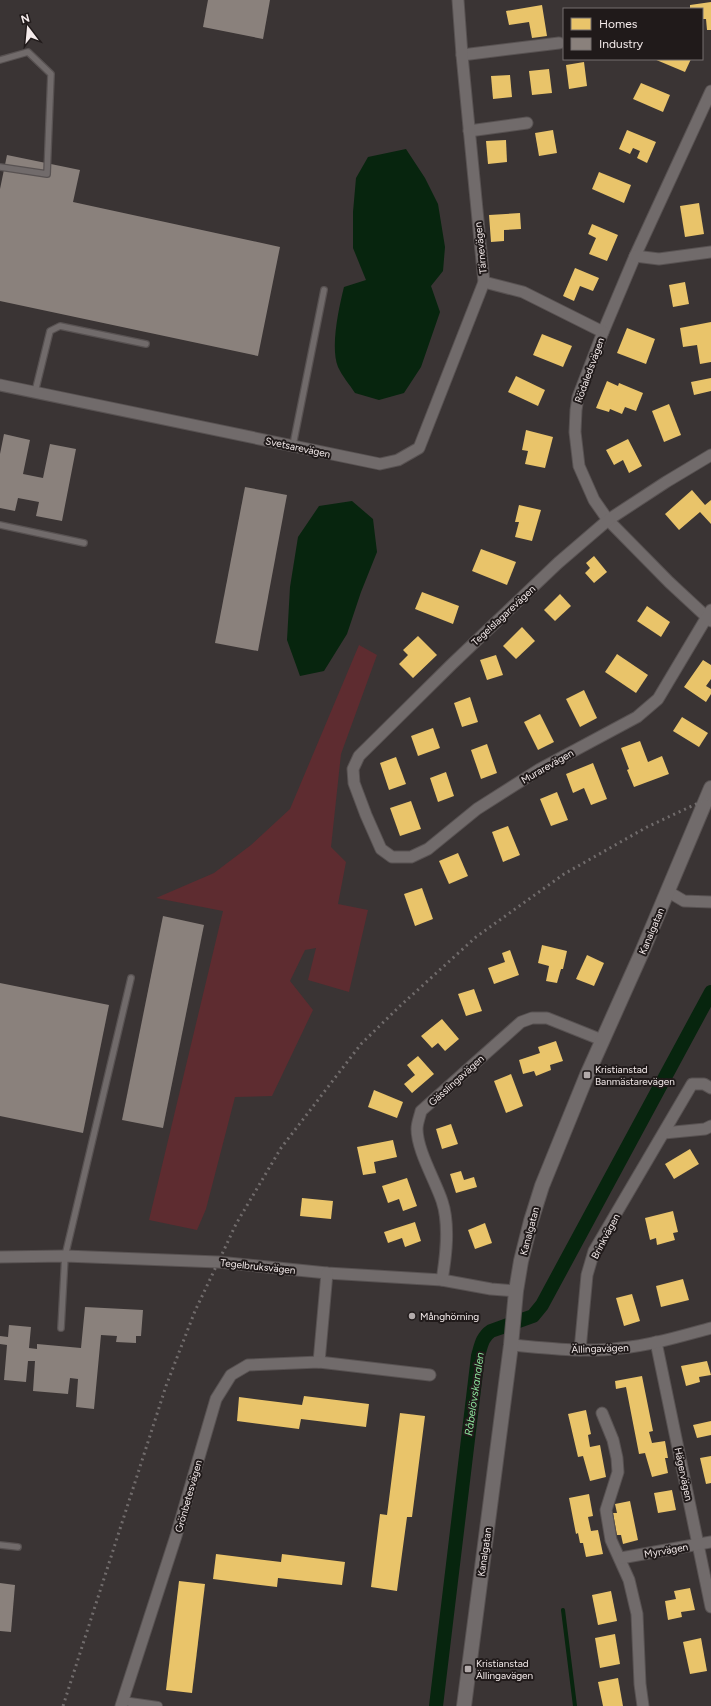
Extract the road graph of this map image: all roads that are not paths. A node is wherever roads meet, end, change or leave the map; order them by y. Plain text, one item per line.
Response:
1 (458, 0) edge
2 (559, 42) dead end
3 (462, 55) junction
4 (0, 60) edge
5 (711, 91) edge
6 (527, 123) dead end
7 (469, 131) junction
8 (0, 168) edge
9 (711, 252) edge
10 (635, 256) junction
11 (484, 282) junction
12 (324, 290) dead end
13 (603, 332) junction
14 (146, 344) dead end
15 (0, 385) edge
16 (35, 392) junction
17 (293, 445) junction
18 (711, 455) edge
19 (608, 520) junction
20 (0, 525) edge
21 (84, 543) dead end
22 (710, 616) edge
23 (711, 788) edge
24 (366, 816) joint
25 (667, 892) junction
26 (711, 902) edge
27 (132, 978) dead end
28 (602, 1040) junction
29 (711, 1088) edge
30 (711, 1126) edge
31 (664, 1133) junction
32 (65, 1256) junction
33 (0, 1257) edge
34 (327, 1273) junction
35 (442, 1280) junction
36 (516, 1291) junction
37 (61, 1328) dead end
38 (711, 1328) edge
39 (656, 1342) junction
40 (511, 1345) junction
41 (580, 1350) junction
42 (319, 1362) junction
43 (430, 1375) dead end
44 (602, 1413) dead end
45 (711, 1542) edge
46 (699, 1544) junction
47 (0, 1545) edge
48 (18, 1547) dead end
49 (621, 1558) junction
50 (711, 1607) edge
51 (122, 1704) edge
52 (158, 1706) edge
53 (464, 1706) edge
54 (643, 1706) edge

1 - 3 street, Tärnevägen
2 - 3 street
3 - 7 street, Tärnevägen
4 - 8 lane
5 - 10 street, Rödaledsvägen
6 - 7 street
7 - 11 street, Tärnevägen
9 - 10 street
10 - 13 street, Rödaledsvägen
11 - 13 street, Tärnevägen
11 - 17 street, Svetsarevägen
12 - 17 lane
13 - 19 street, Rödaledsvägen
14 - 16 lane
15 - 16 street, Svetsarevägen
16 - 17 street, Svetsarevägen
18 - 19 street, Tegelslagarevägen
19 - 22 street, Rödaledsvägen
19 - 24 street, Tegelslagarevägen
20 - 21 lane
22 - 24 street, Murarevägen
23 - 25 street, Kanalgatan
25 - 26 street
25 - 28 street, Kanalgatan
27 - 32 lane
28 - 35 street, Gässlingavägen
28 - 36 street, Kanalgatan
29 - 31 street, Brinkvägen
30 - 31 street
31 - 41 street, Brinkvägen
32 - 33 street, Tegelbruksvägen
32 - 34 street, Tegelbruksvägen
32 - 37 lane
34 - 35 street, Tegelbruksvägen
34 - 42 street
35 - 36 street, Tegelbruksvägen
36 - 40 street, Kanalgatan
38 - 39 street, Ällingavägen
39 - 41 street, Ällingavägen
39 - 46 street, Hägervägen
40 - 41 street, Ällingavägen
40 - 53 street, Kanalgatan
42 - 43 street, Grönbetesvägen
42 - 51 street, Grönbetesvägen
44 - 49 street
45 - 46 street, Myrvägen
46 - 49 street, Myrvägen
46 - 50 street, Hägervägen
47 - 48 lane
49 - 54 street
51 - 52 street

